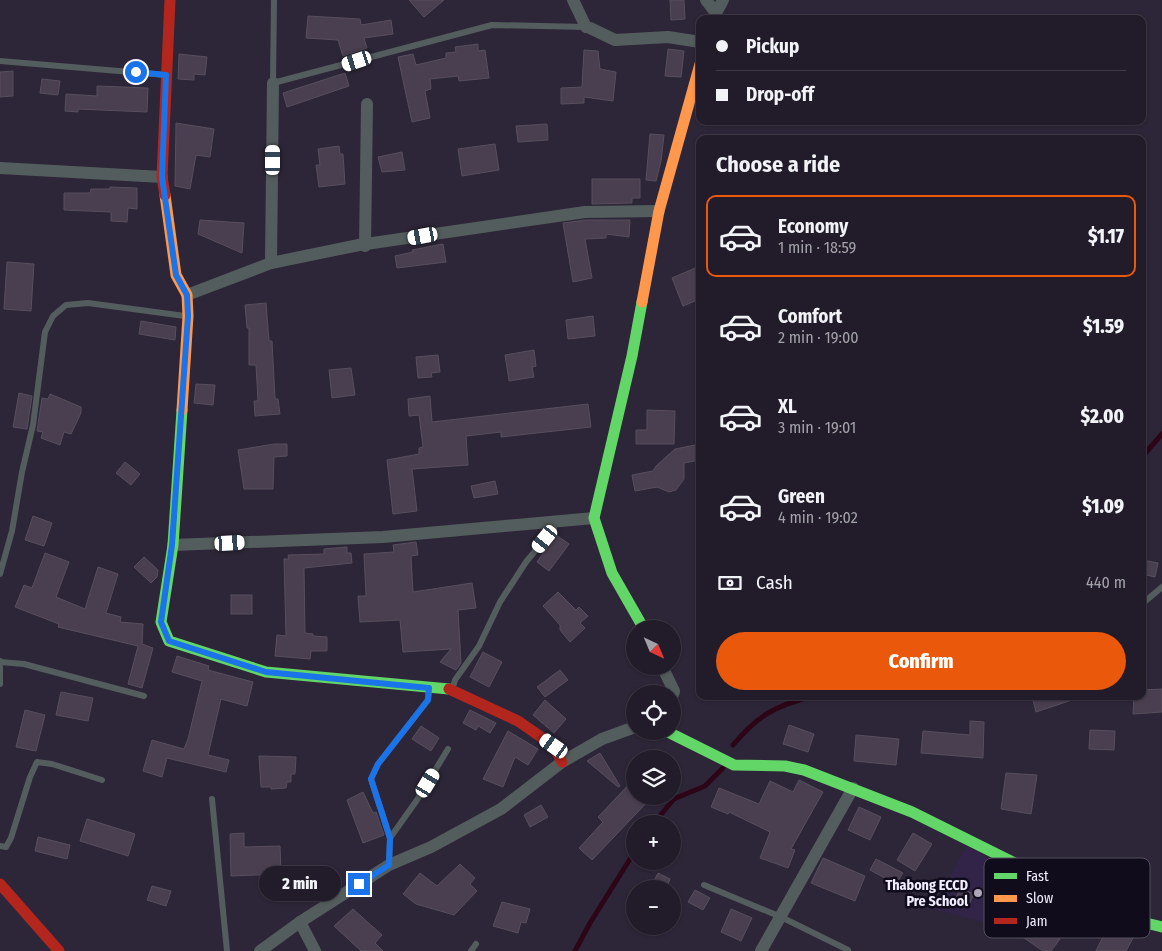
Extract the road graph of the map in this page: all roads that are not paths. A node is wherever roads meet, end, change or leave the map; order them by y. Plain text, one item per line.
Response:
1 (170, 0) edge
2 (274, 0) edge
3 (573, 0) edge
4 (706, 0) edge
5 (723, 0) edge
6 (714, 15) edge
7 (588, 28) junction
8 (696, 42) edge
9 (0, 61) edge
10 (166, 75) junction
11 (696, 78) edge
12 (273, 83) junction
13 (367, 104) dead end
14 (0, 168) edge
15 (162, 177) junction
16 (659, 210) junction
17 (365, 246) junction
18 (271, 262) junction
19 (187, 295) junction
20 (188, 316) junction
21 (594, 518) junction
22 (549, 523) junction
23 (172, 545) junction
24 (0, 574) edge
25 (1162, 587) edge
26 (1146, 601) edge
27 (639, 620) edge
28 (0, 661) edge
29 (0, 684) edge
30 (429, 688) junction
31 (452, 689) junction
32 (144, 696) dead end
33 (626, 730) edge
34 (681, 738) edge
35 (448, 749) dead end
36 (562, 762) junction
37 (102, 780) dead end
38 (853, 788) junction
39 (212, 799) dead end
40 (390, 838) junction
41 (0, 846) edge
42 (1005, 858) edge
43 (389, 865) junction
44 (0, 884) edge
45 (704, 885) dead end
46 (781, 917) junction
47 (300, 922) junction
48 (476, 944) dead end
49 (848, 950) edge
50 (59, 951) edge
51 (227, 951) edge
52 (260, 951) edge
53 (315, 951) edge
54 (471, 951) edge
55 (761, 951) edge

1 - 10 street
2 - 12 lane
3 - 7 street
4 - 6 street
5 - 6 street
7 - 8 street
7 - 12 lane
9 - 10 lane
10 - 15 street
11 - 16 street
12 - 18 street
13 - 17 street
14 - 15 street
15 - 19 street
16 - 17 street
16 - 21 street
17 - 18 street
18 - 19 street
19 - 20 street
20 - 23 street
20 - 24 lane
21 - 22 street
21 - 27 street
22 - 23 street
22 - 31 lane
23 - 30 street
25 - 26 lane
28 - 29 lane
28 - 32 lane
30 - 31 street
30 - 40 lane
31 - 36 street
33 - 36 street
34 - 38 street
35 - 40 lane
36 - 43 street
37 - 41 lane
38 - 42 street
38 - 46 street
39 - 51 lane
40 - 43 lane
43 - 47 street
44 - 50 street
45 - 46 lane
46 - 49 lane
46 - 55 street
47 - 52 street
47 - 53 street
48 - 54 lane

